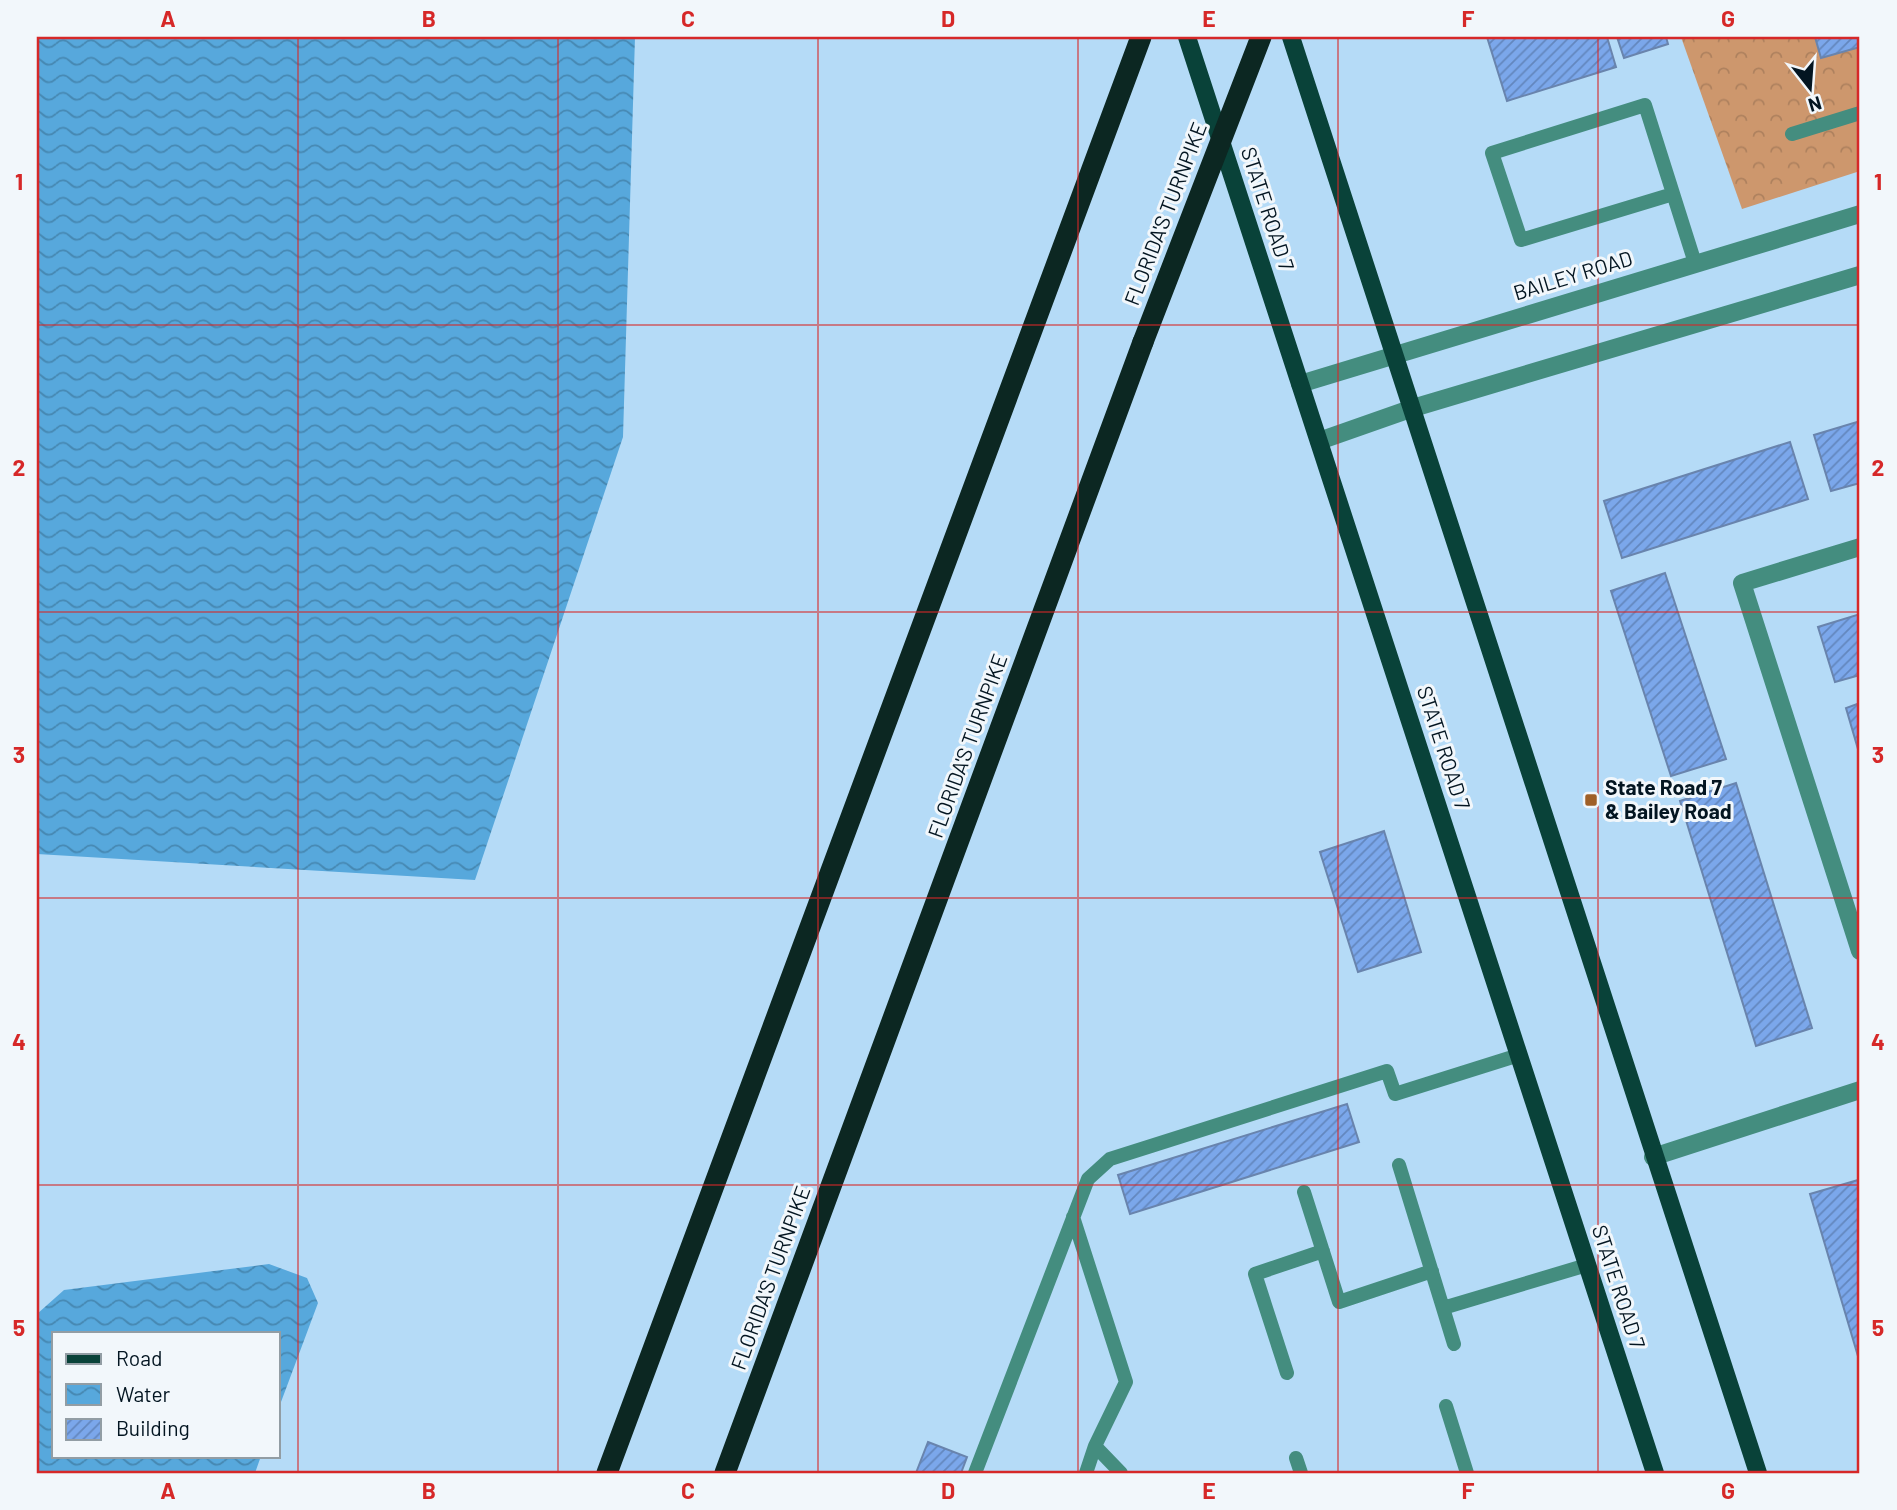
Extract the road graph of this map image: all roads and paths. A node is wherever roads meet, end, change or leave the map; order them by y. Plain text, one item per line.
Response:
1 (1141, 37) edge
2 (1186, 37) edge
3 (1261, 37) edge
4 (1291, 37) edge
5 (1860, 113) edge
6 (1792, 134) dead end
7 (1673, 194) junction
8 (1860, 214) edge
9 (1695, 264) junction
10 (1860, 275) edge
11 (1395, 354) junction
12 (1300, 384) junction
13 (1413, 408) junction
14 (1319, 441) junction
15 (1860, 547) edge
16 (1860, 951) edge
17 (1519, 1055) junction
18 (1860, 1090) edge
19 (1653, 1157) junction
20 (1399, 1165) dead end
21 (1304, 1192) dead end
22 (1073, 1217) junction
23 (1323, 1251) junction
24 (1587, 1265) junction
25 (1432, 1271) junction
26 (1443, 1308) junction
27 (1454, 1344) dead end
28 (1287, 1373) dead end
29 (1446, 1405) dead end
30 (1095, 1446) junction
31 (1296, 1458) dead end
32 (607, 1473) edge
33 (725, 1473) edge
34 (975, 1473) edge
35 (1086, 1473) edge
36 (1121, 1473) edge
37 (1301, 1473) edge
38 (1467, 1473) edge
39 (1655, 1473) edge
40 (1758, 1473) edge

1 - 32 highway
2 - 12 main road, STATE ROAD 7
3 - 33 highway, FLORIDA'S TURNPIKE, bridge
4 - 11 main road
5 - 6 lane
7 - 7 lane
7 - 9 lane
8 - 9 street, BAILEY ROAD
9 - 11 street, BAILEY ROAD
10 - 13 street
11 - 12 street, BAILEY ROAD
11 - 13 main road
12 - 14 main road, STATE ROAD 7
13 - 14 street
13 - 19 main road
14 - 17 main road, STATE ROAD 7
15 - 16 street
17 - 22 lane
17 - 24 main road, STATE ROAD 7
18 - 19 street
19 - 40 main road
20 - 25 lane
21 - 23 lane
22 - 30 lane
22 - 34 lane
23 - 25 lane
23 - 28 lane
24 - 26 lane
24 - 39 main road, STATE ROAD 7
25 - 26 lane
26 - 27 lane
29 - 38 lane
30 - 35 lane
30 - 36 lane
31 - 37 lane

